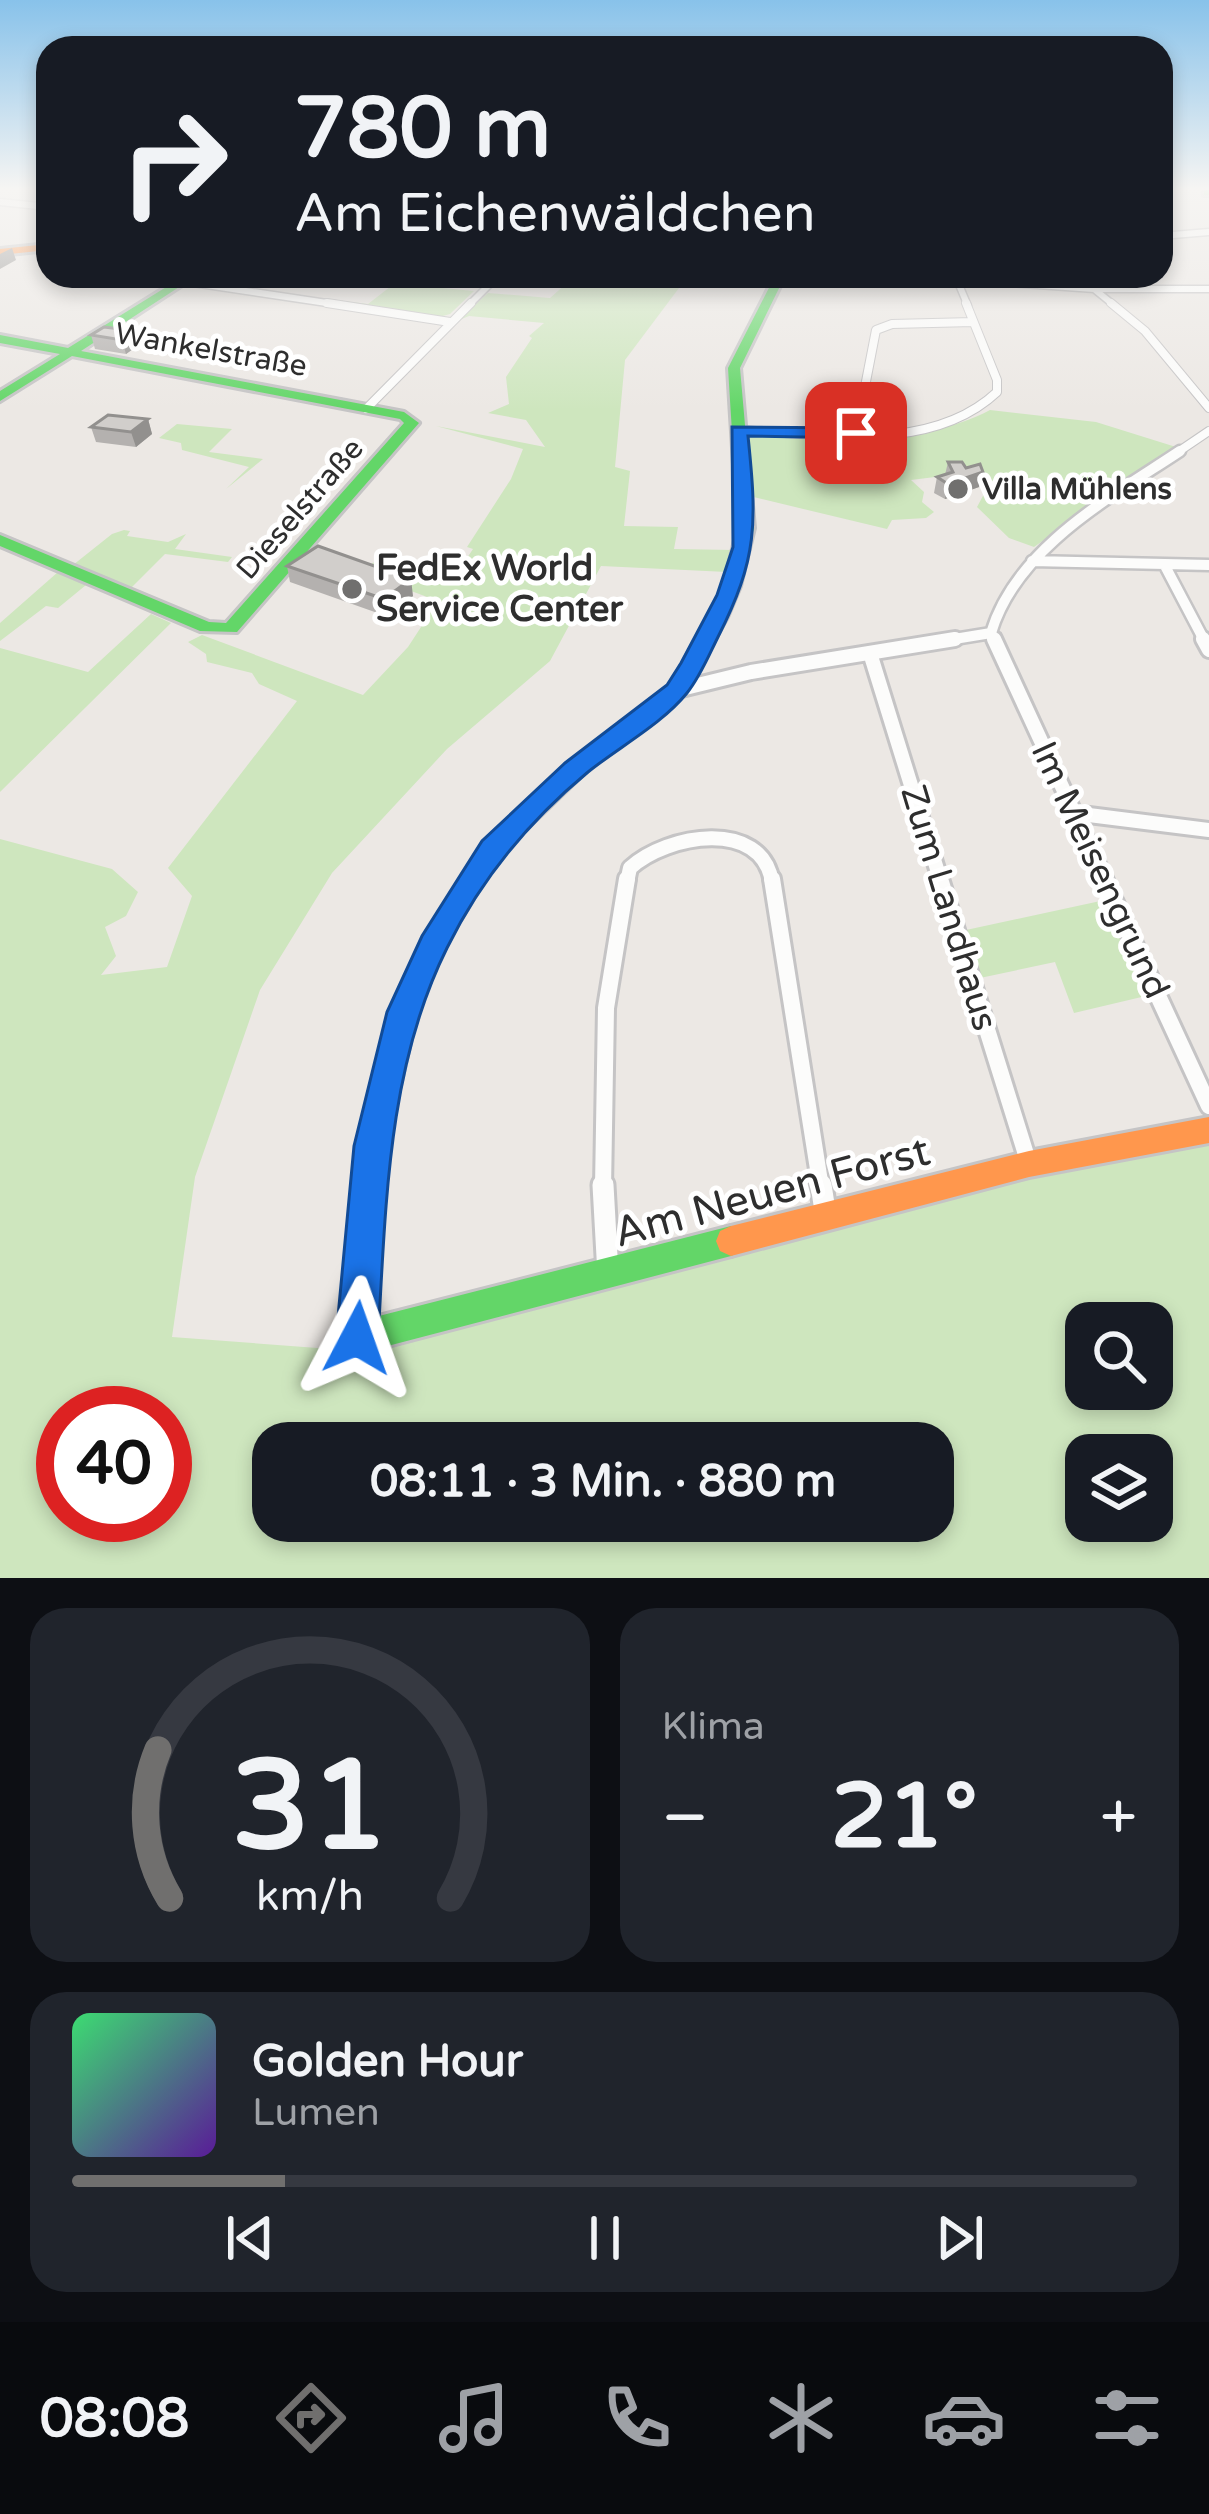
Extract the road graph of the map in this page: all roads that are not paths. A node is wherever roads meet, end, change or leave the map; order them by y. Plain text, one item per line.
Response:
1 (172, 288) edge
2 (248, 288) edge
3 (485, 288) edge
4 (774, 288) edge
5 (960, 288) edge
6 (1079, 288) edge
7 (1094, 289) junction
8 (1209, 289) edge
9 (450, 322) junction
10 (973, 322) junction
11 (0, 339) edge
12 (68, 354) junction
13 (0, 397) edge
14 (1209, 408) edge
15 (366, 409) junction
16 (411, 419) joint
17 (738, 430) junction
18 (1209, 431) edge
19 (856, 433) junction
20 (0, 540) edge
21 (1032, 561) junction
22 (1164, 564) junction
23 (1209, 565) edge
24 (992, 633) junction
25 (1209, 650) edge
26 (870, 653) junction
27 (677, 690) junction
28 (1073, 813) junction
29 (1209, 830) edge
30 (1209, 1106) edge
31 (1209, 1130) edge
32 (1029, 1164) junction
33 (826, 1217) junction
34 (609, 1276) junction

1 - 12 street
2 - 9 street
3 - 9 street
4 - 17 street
5 - 10 street
6 - 7 street
7 - 8 street
7 - 14 street
9 - 15 street
10 - 19 street
10 - 19 street
11 - 12 street, Wankelstraße
12 - 13 street
12 - 15 street, Wankelstraße
15 - 16 street, Wankelstraße
16 - 20 street, Dieselstraße
17 - 19 street
17 - 27 street
18 - 21 street
21 - 22 street
21 - 24 street
22 - 23 street
22 - 25 street
24 - 26 street
24 - 28 street, Im Meisengrund
26 - 27 street
26 - 32 street, Zum Landhaus
27 - 34 street, Am Neuen Forst
28 - 29 street
28 - 30 street, Im Meisengrund
31 - 32 street, Am Neuen Forst
32 - 33 street, Am Neuen Forst
33 - 34 street, Am Neuen Forst
33 - 34 street

